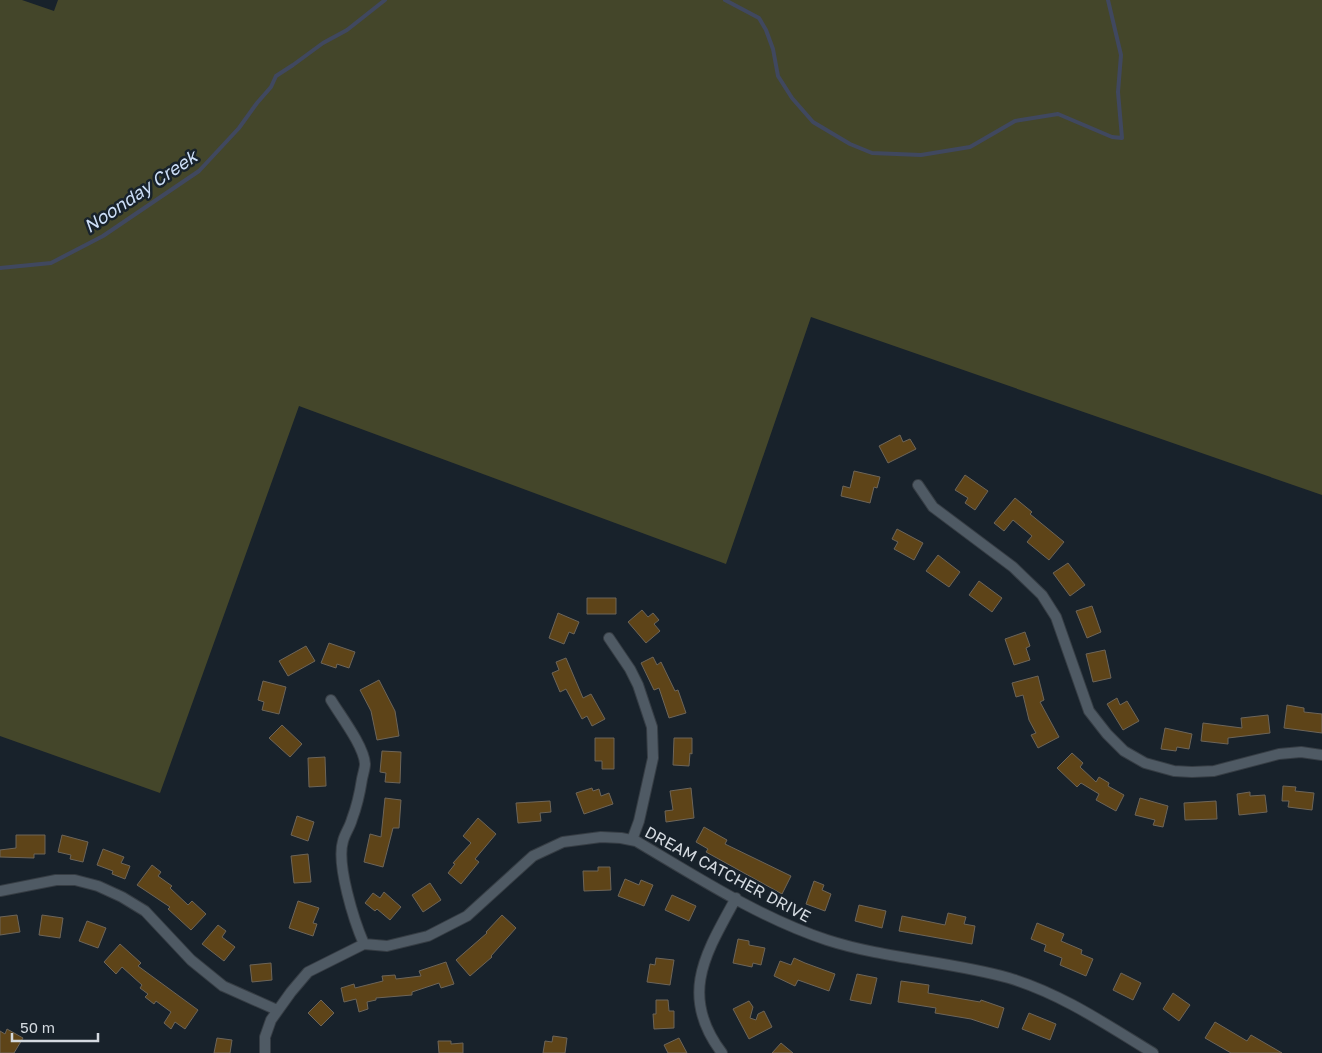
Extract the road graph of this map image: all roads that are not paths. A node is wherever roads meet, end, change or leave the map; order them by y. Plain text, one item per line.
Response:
1 (918, 484) dead end
2 (609, 638) dead end
3 (331, 700) dead end
4 (1322, 755) edge
5 (632, 840) junction
6 (0, 890) edge
7 (736, 898) junction
8 (364, 944) junction
9 (277, 1010) junction
10 (265, 1053) edge
11 (722, 1053) edge
12 (1153, 1053) edge

1 - 4 street
2 - 5 street
3 - 8 street
5 - 7 street, DREAM CATCHER DRIVE
5 - 8 street, DREAM CATCHER DRIVE
6 - 9 street
7 - 11 street
7 - 12 street, DREAM CATCHER DRIVE
8 - 9 street
9 - 10 street

